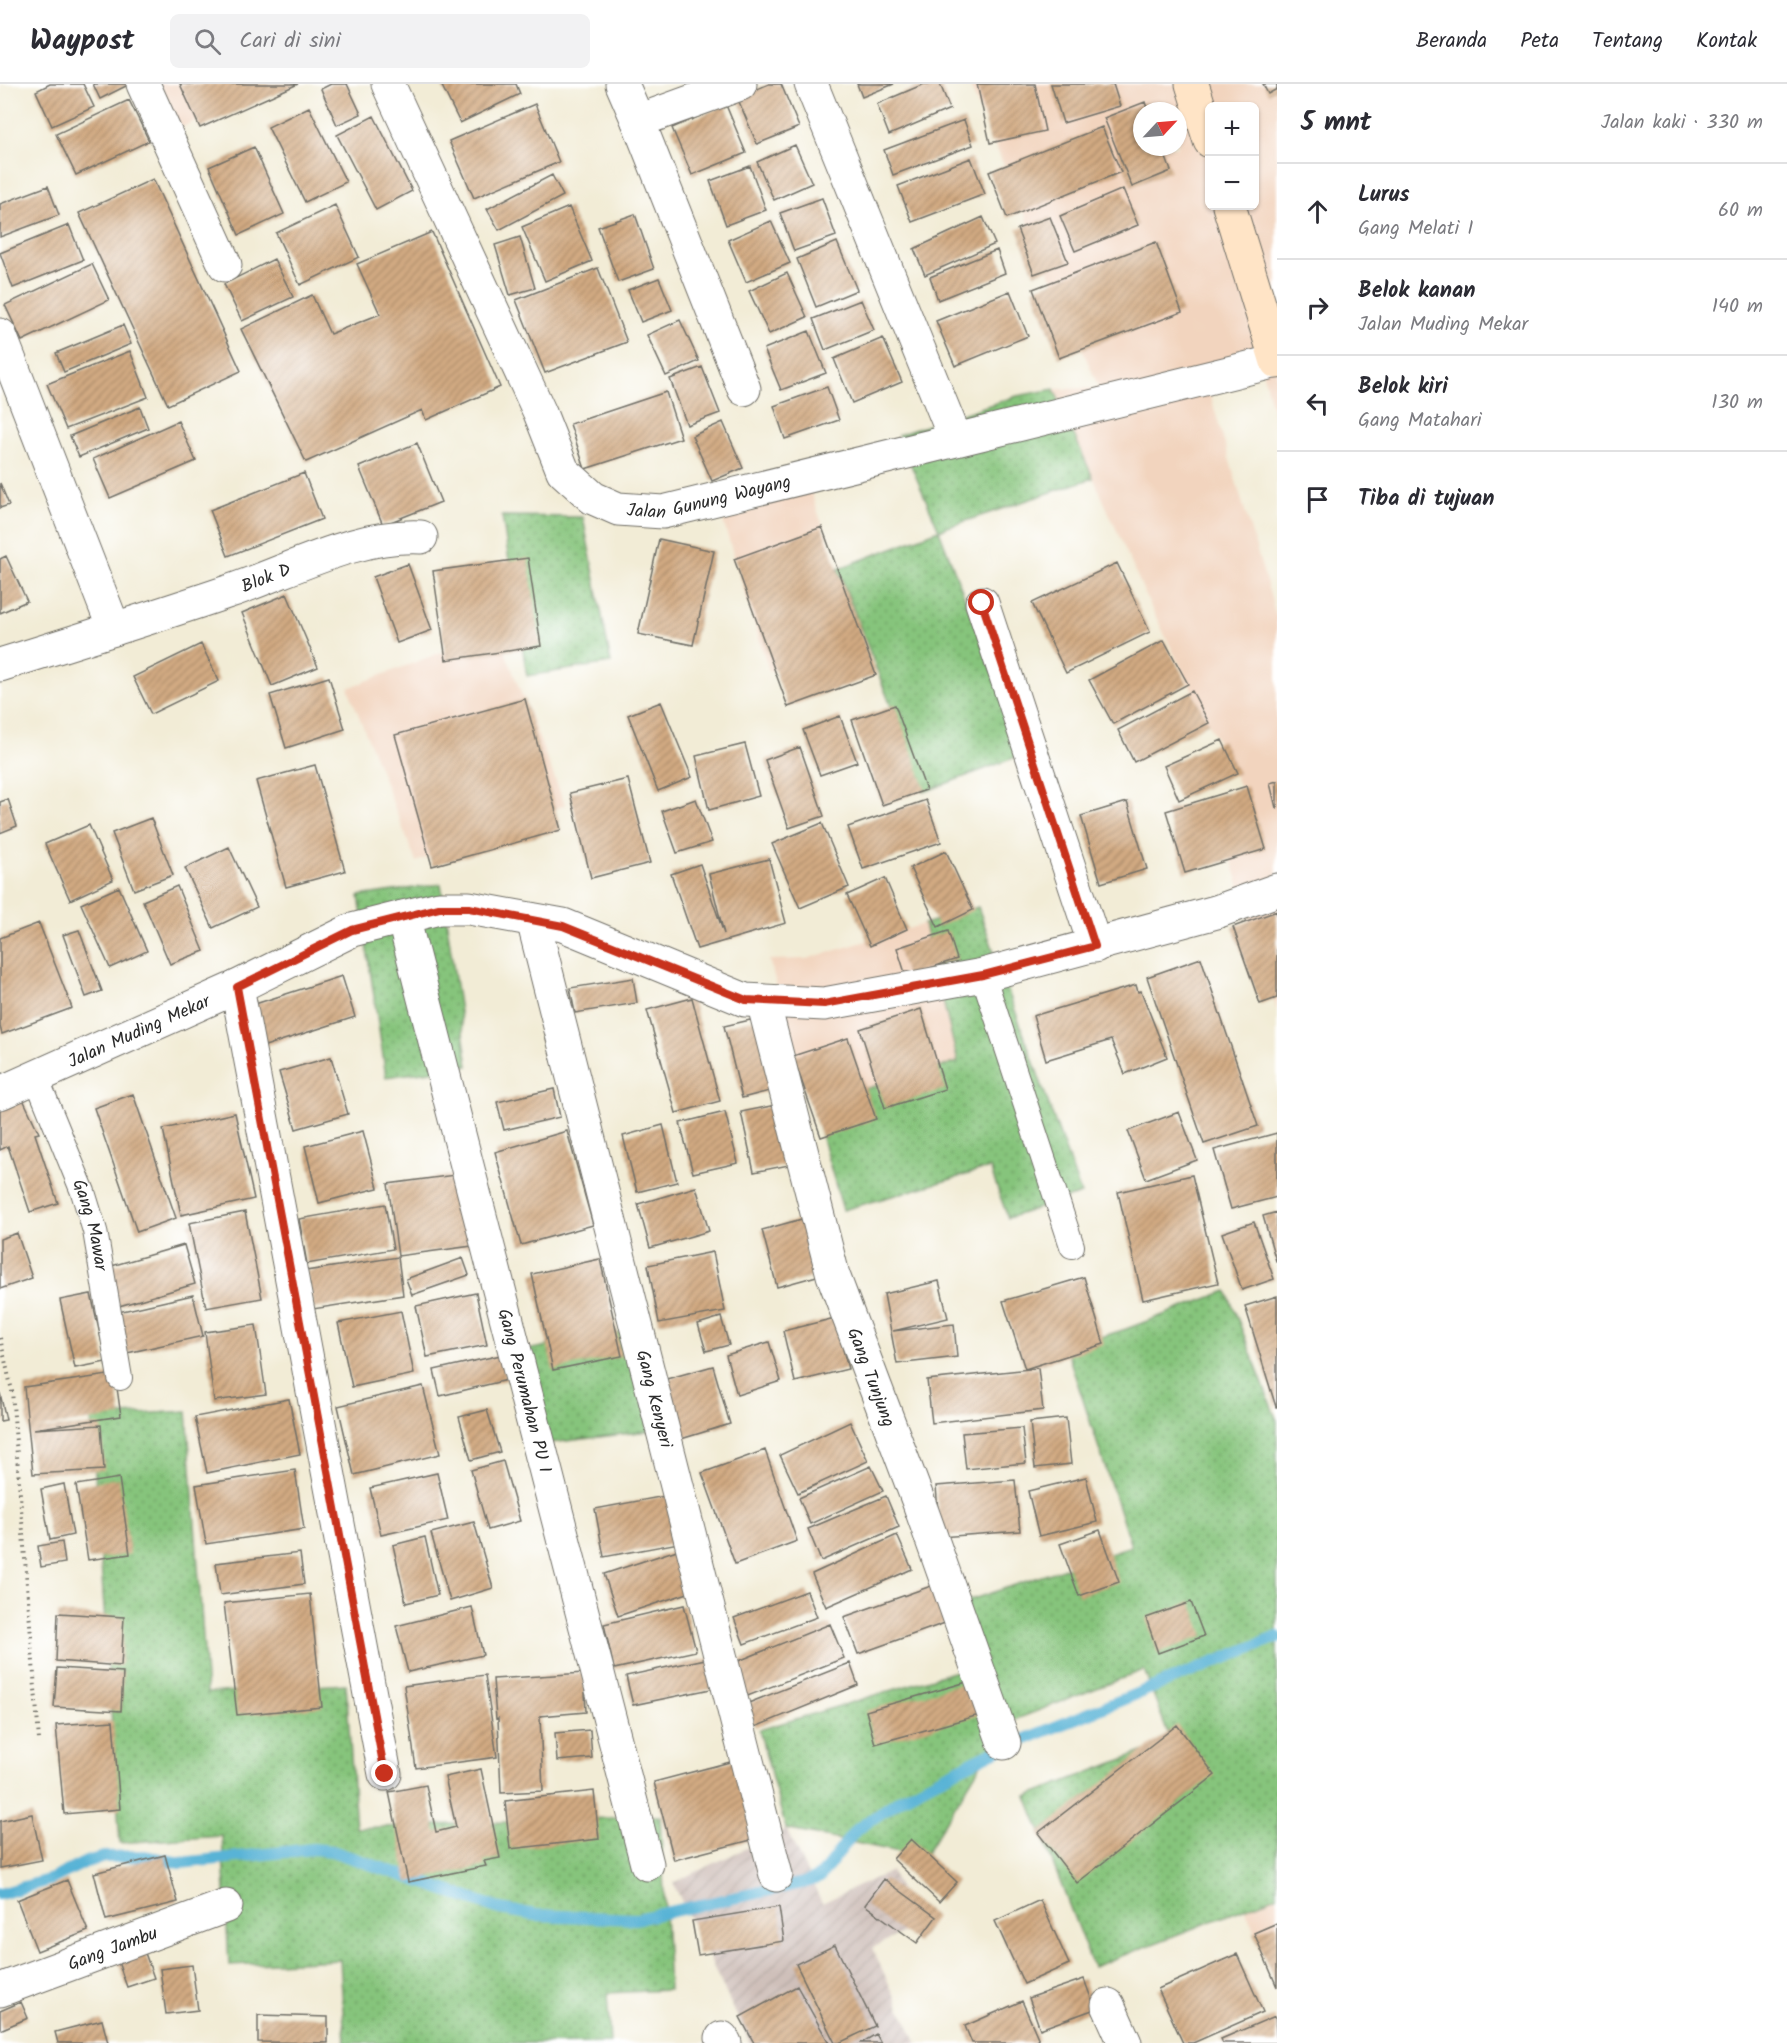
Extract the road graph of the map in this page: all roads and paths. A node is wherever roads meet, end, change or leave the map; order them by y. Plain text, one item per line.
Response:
1 (142, 84) edge
2 (388, 84) edge
3 (622, 84) edge
4 (740, 84) edge
5 (811, 84) edge
6 (1192, 84) edge
7 (638, 121) junction
8 (1205, 128) edge
9 (1230, 210) edge
10 (225, 265) dead end
11 (0, 335) edge
12 (1277, 362) edge
13 (744, 389) dead end
14 (955, 438) junction
15 (421, 537) dead end
16 (982, 603) dead end
17 (114, 629) junction
18 (0, 665) edge
19 (1277, 890) edge
20 (403, 917) junction
21 (533, 920) junction
22 (1095, 946) junction
23 (983, 975) junction
24 (237, 987) junction
25 (763, 1001) junction
26 (36, 1077) junction
27 (0, 1093) edge
28 (1072, 1246) dead end
29 (0, 1338) edge
30 (120, 1378) dead end
31 (39, 1740) dead end
32 (1004, 1743) dead end
33 (385, 1774) dead end
34 (646, 1864) dead end
35 (776, 1875) dead end
36 (226, 1906) dead end
37 (0, 1990) edge
38 (1108, 2005) dead end
39 (1125, 2043) edge

1 - 10 street
2 - 14 street, Jalan Gunung Wayang
3 - 7 street
4 - 7 street
5 - 14 street
6 - 8 main road
7 - 13 street
9 - 12 main road
11 - 17 street
12 - 14 street, Jalan Gunung Wayang
15 - 17 street, Blok D
16 - 22 street
17 - 18 street, Blok D
19 - 22 street, Jalan Muding Mekar
20 - 21 street, Jalan Muding Mekar
20 - 24 street, Jalan Muding Mekar
20 - 34 street, Gang Perumahan PU I
21 - 25 street, Jalan Muding Mekar
21 - 35 street, Gang Kenyeri
22 - 23 street, Jalan Muding Mekar
23 - 25 street, Jalan Muding Mekar
23 - 28 lane
24 - 26 street, Jalan Muding Mekar
24 - 33 street
25 - 32 street, Gang Tunjung
26 - 27 street, Jalan Muding Mekar
26 - 30 lane, Gang Mawar
29 - 31 path
36 - 37 street, Gang Jambu
38 - 39 street

